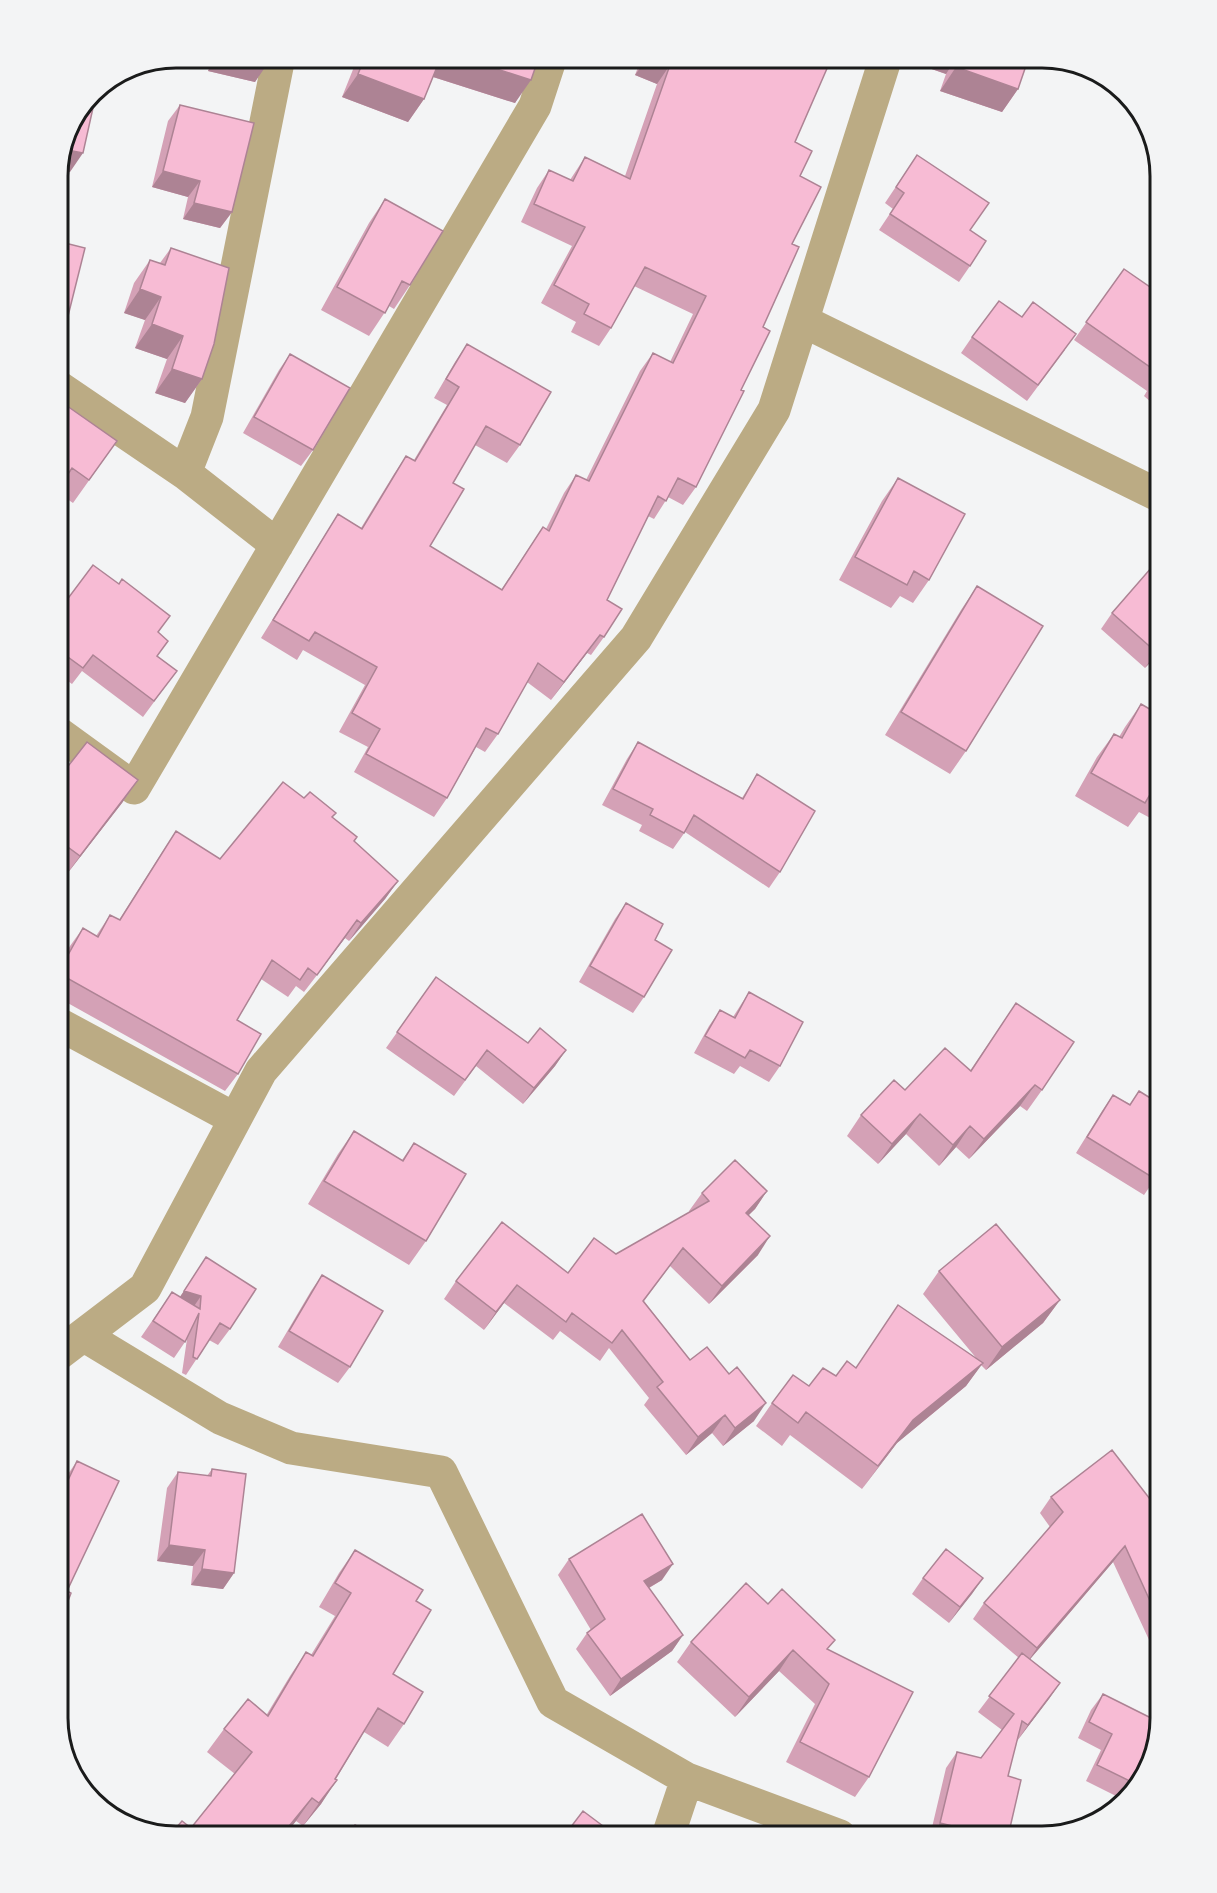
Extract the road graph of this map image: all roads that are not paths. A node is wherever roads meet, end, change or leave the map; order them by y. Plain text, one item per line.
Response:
1 (277, 68) edge
2 (547, 68) edge
3 (883, 68) edge
4 (803, 321) junction
5 (68, 393) edge
6 (186, 473) junction
7 (1150, 491) edge
8 (277, 545) junction
9 (68, 740) edge
10 (68, 1029) edge
11 (235, 1119) junction
12 (83, 1335) junction
13 (68, 1347) edge
14 (687, 1779) junction
15 (671, 1826) edge
16 (812, 1826) edge

1 - 6 street
2 - 8 street
3 - 4 street
4 - 7 street
4 - 11 street
5 - 6 street
6 - 8 street
8 - 9 street
10 - 11 street
11 - 12 street
12 - 13 street
12 - 14 street
14 - 15 street
14 - 16 street

